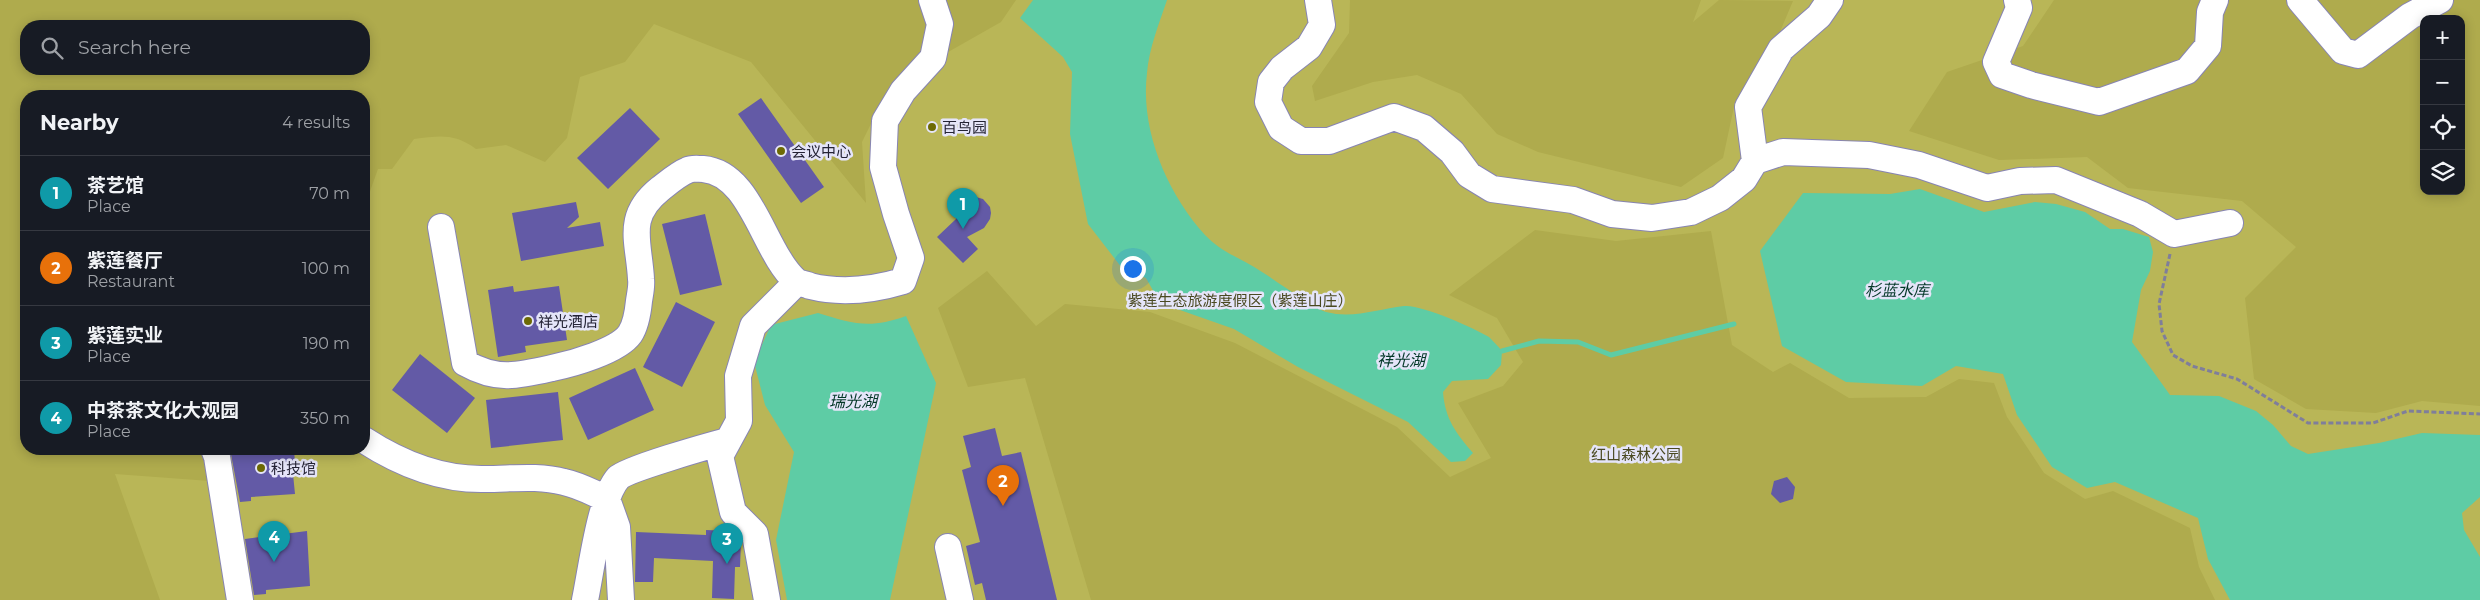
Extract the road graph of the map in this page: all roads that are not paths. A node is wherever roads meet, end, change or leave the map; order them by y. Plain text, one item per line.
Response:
1 (932, 0) edge
2 (1318, 0) edge
3 (1830, 0) edge
4 (2017, 0) edge
5 (2215, 0) edge
6 (2300, 0) edge
7 (2440, 0) edge
8 (1755, 161) junction
9 (2230, 224) dead end
10 (442, 227) dead end
11 (797, 282) junction
12 (726, 440) junction
13 (370, 444) edge
14 (217, 455) edge
15 (607, 499) junction
16 (948, 547) dead end
17 (240, 600) edge
18 (585, 600) edge
19 (621, 600) edge
20 (766, 600) edge
21 (960, 600) edge

1 - 11 street
2 - 8 street
3 - 8 street
4 - 5 street
6 - 7 street
8 - 9 street
10 - 11 street
11 - 12 street
12 - 15 street
12 - 20 street
13 - 15 street
14 - 17 street
15 - 18 street
15 - 19 street
16 - 21 street

